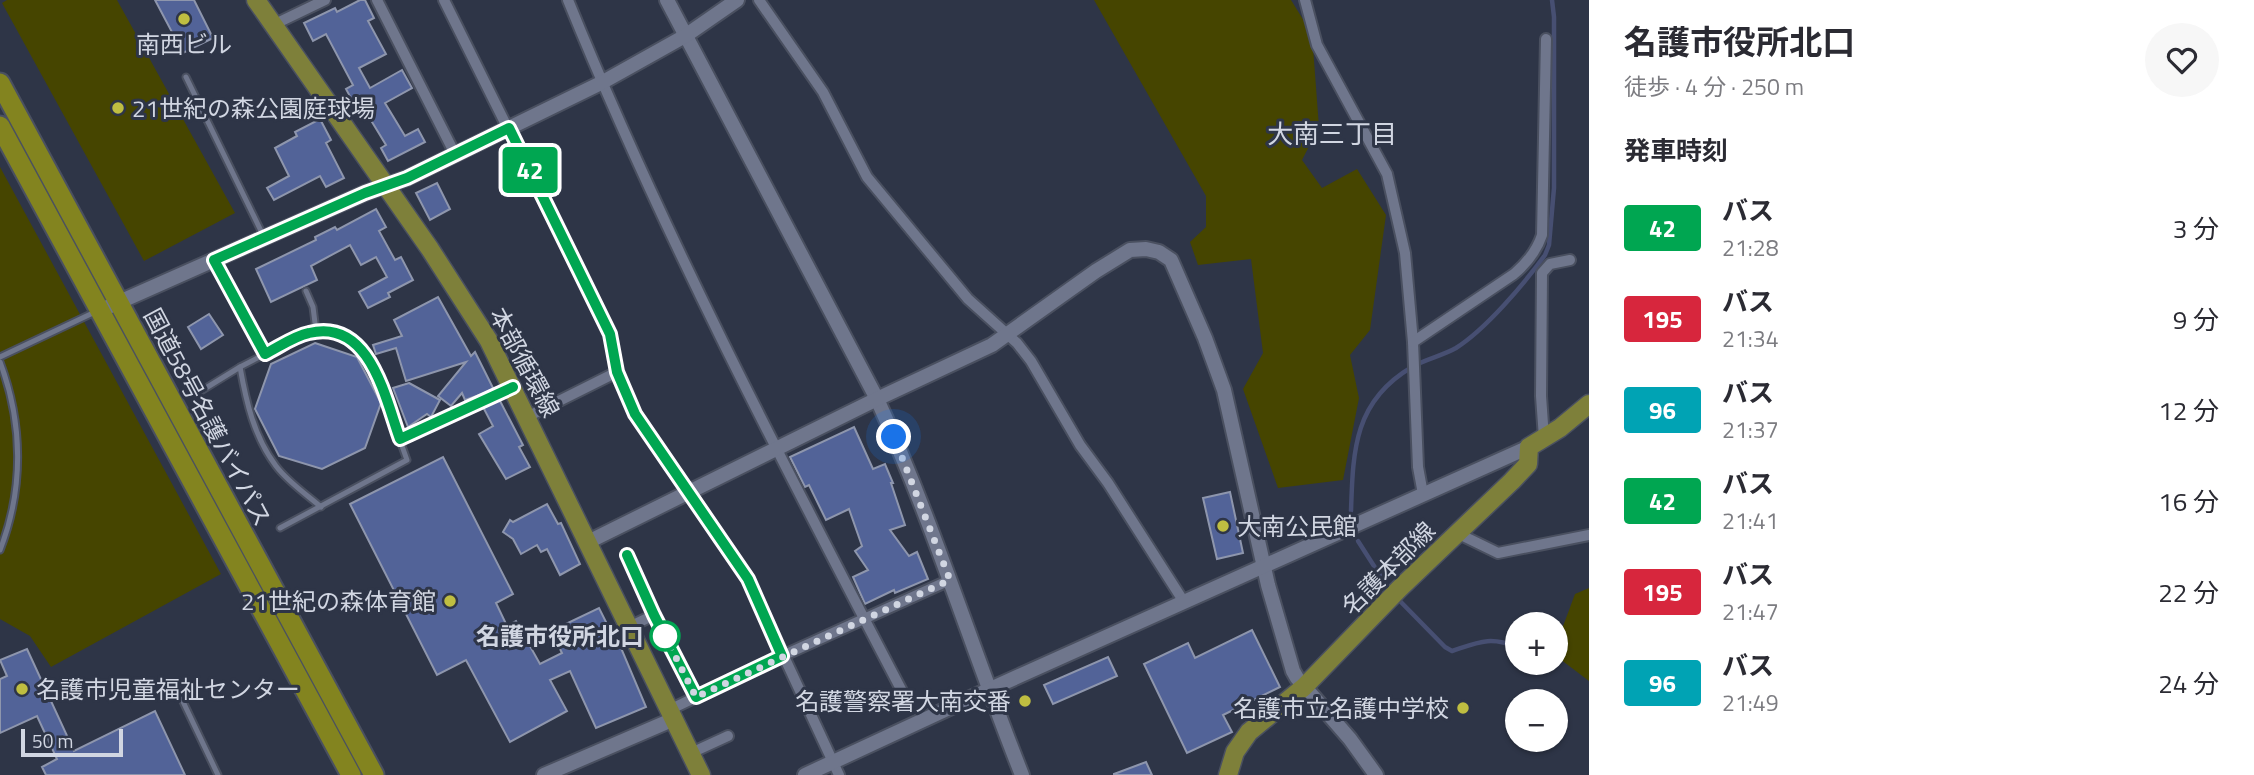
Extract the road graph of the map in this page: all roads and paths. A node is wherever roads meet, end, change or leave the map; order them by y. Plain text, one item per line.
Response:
1 (256, 0) edge
2 (323, 0) edge
3 (377, 0) edge
4 (444, 0) edge
5 (568, 0) edge
6 (667, 0) edge
7 (737, 0) edge
8 (758, 0) edge
9 (1305, 0) edge
10 (274, 25) junction
11 (685, 36) junction
12 (1546, 39) dead end
13 (186, 77) dead end
14 (0, 83) edge
15 (601, 83) junction
16 (0, 126) edge
17 (509, 128) junction
18 (456, 153) junction
19 (385, 186) junction
20 (265, 237) junction
21 (1534, 252) junction
22 (214, 260) junction
23 (1570, 260) dead end
24 (1544, 269) junction
25 (306, 291) dead end
26 (118, 302) junction
27 (99, 311) junction
28 (316, 331) junction
29 (1006, 336) junction
30 (1413, 342) junction
31 (265, 354) junction
32 (0, 360) edge
33 (240, 367) junction
34 (617, 372) junction
35 (513, 387) junction
36 (201, 391) dead end
37 (877, 399) junction
38 (1589, 404) edge
39 (527, 417) junction
40 (400, 439) junction
41 (1537, 443) junction
42 (776, 449) junction
43 (687, 493) junction
44 (1423, 494) junction
45 (321, 507) junction
46 (279, 528) dead end
47 (1459, 534) junction
48 (1589, 535) edge
49 (588, 542) junction
50 (0, 550) edge
51 (627, 555) dead end
52 (1264, 565) junction
53 (950, 580) junction
54 (1184, 602) junction
55 (654, 615) junction
56 (865, 619) junction
57 (629, 627) junction
58 (782, 656) junction
59 (1304, 687) junction
60 (177, 689) dead end
61 (988, 690) junction
62 (904, 695) dead end
63 (696, 697) junction
64 (672, 715) junction
65 (728, 736) dead end
66 (691, 753) junction
67 (836, 768) edge
68 (218, 775) edge
69 (351, 775) edge
70 (374, 775) edge
71 (544, 775) edge
72 (701, 775) edge
73 (805, 775) edge
74 (1022, 775) edge
75 (1228, 775) edge
76 (1376, 775) edge

1 - 10 main road, 本部循環線
2 - 10 street
3 - 18 street
4 - 17 street
5 - 15 street
6 - 11 street
7 - 11 street
8 - 29 street
9 - 30 street
10 - 19 main road, 本部循環線
11 - 15 street
11 - 37 street
12 - 21 street
13 - 20 lane
14 - 26 highway, 国道58号名護バイパス
15 - 17 street
15 - 42 street
16 - 27 highway, 国道58号名護バイパス
17 - 18 street
17 - 34 street
18 - 19 street
19 - 20 street
19 - 35 main road, 本部循環線
20 - 22 street
21 - 24 street
21 - 30 street
22 - 26 street
22 - 31 lane
23 - 24 street
24 - 41 street
25 - 28 lane
26 - 27 street
26 - 70 highway, 国道58号名護バイパス
27 - 32 lane
27 - 69 highway, 国道58号名護バイパス
28 - 31 lane
28 - 40 lane
29 - 37 street
29 - 52 street
29 - 54 street
30 - 44 street
31 - 33 lane
32 - 50 lane
33 - 36 lane
33 - 45 lane
34 - 39 street
34 - 43 street
35 - 39 main road, 本部循環線
35 - 40 lane
37 - 42 street
37 - 53 street
38 - 41 main road, 名護本部線
39 - 49 main road, 本部循環線
40 - 45 lane
41 - 44 street
41 - 47 main road, 名護本部線
42 - 43 street
42 - 56 street
43 - 49 street
43 - 58 street
44 - 52 street
45 - 46 lane
47 - 48 street
47 - 59 main road, 名護本部線
49 - 57 main road, 本部循環線
51 - 55 street
52 - 54 street
52 - 59 street
53 - 56 street
53 - 61 street
54 - 61 street
55 - 57 street
55 - 63 street
56 - 58 street
56 - 62 street
57 - 64 main road, 本部循環線
58 - 63 street
58 - 67 street
59 - 75 main road, 名護本部線
59 - 76 street
60 - 68 lane
61 - 67 street
61 - 74 street
63 - 64 street
64 - 66 main road, 本部循環線
64 - 71 street
65 - 66 street
66 - 72 main road, 本部循環線
67 - 73 street

